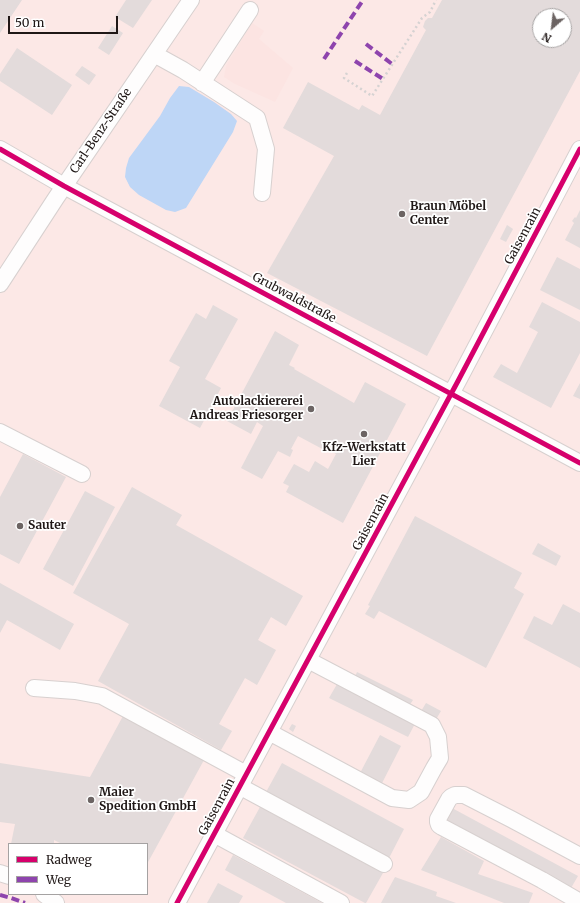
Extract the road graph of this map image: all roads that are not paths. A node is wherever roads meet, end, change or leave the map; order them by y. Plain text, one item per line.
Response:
1 (191, 0) edge
2 (250, 10) dead end
3 (154, 54) junction
4 (202, 82) junction
5 (580, 149) edge
6 (1, 150) edge
7 (64, 186) junction
8 (262, 193) dead end
9 (0, 284) edge
10 (451, 393) junction
11 (0, 432) edge
12 (580, 463) edge
13 (82, 474) dead end
14 (308, 660) junction
15 (34, 688) dead end
16 (269, 732) junction
17 (242, 780) junction
18 (214, 834) junction
19 (580, 856) edge
20 (384, 864) dead end
21 (45, 895) edge
22 (580, 902) edge
23 (56, 903) edge
24 (176, 903) edge
25 (341, 903) edge

1 - 3 street, Carl-Benz-Straße
2 - 4 street
3 - 4 street
3 - 7 street, Carl-Benz-Straße
4 - 8 street
5 - 10 street, Gaisenrain
6 - 7 street, Grubwaldstraße
7 - 9 street, Carl-Benz-Straße
7 - 10 street, Grubwaldstraße
10 - 12 street, Grubwaldstraße
10 - 14 street, Gaisenrain
11 - 13 street
14 - 16 street, Gaisenrain
14 - 16 street
15 - 17 street
16 - 17 street, Gaisenrain
17 - 18 street, Gaisenrain
17 - 20 street
18 - 24 street, Gaisenrain
18 - 25 street
19 - 22 street
21 - 23 street

